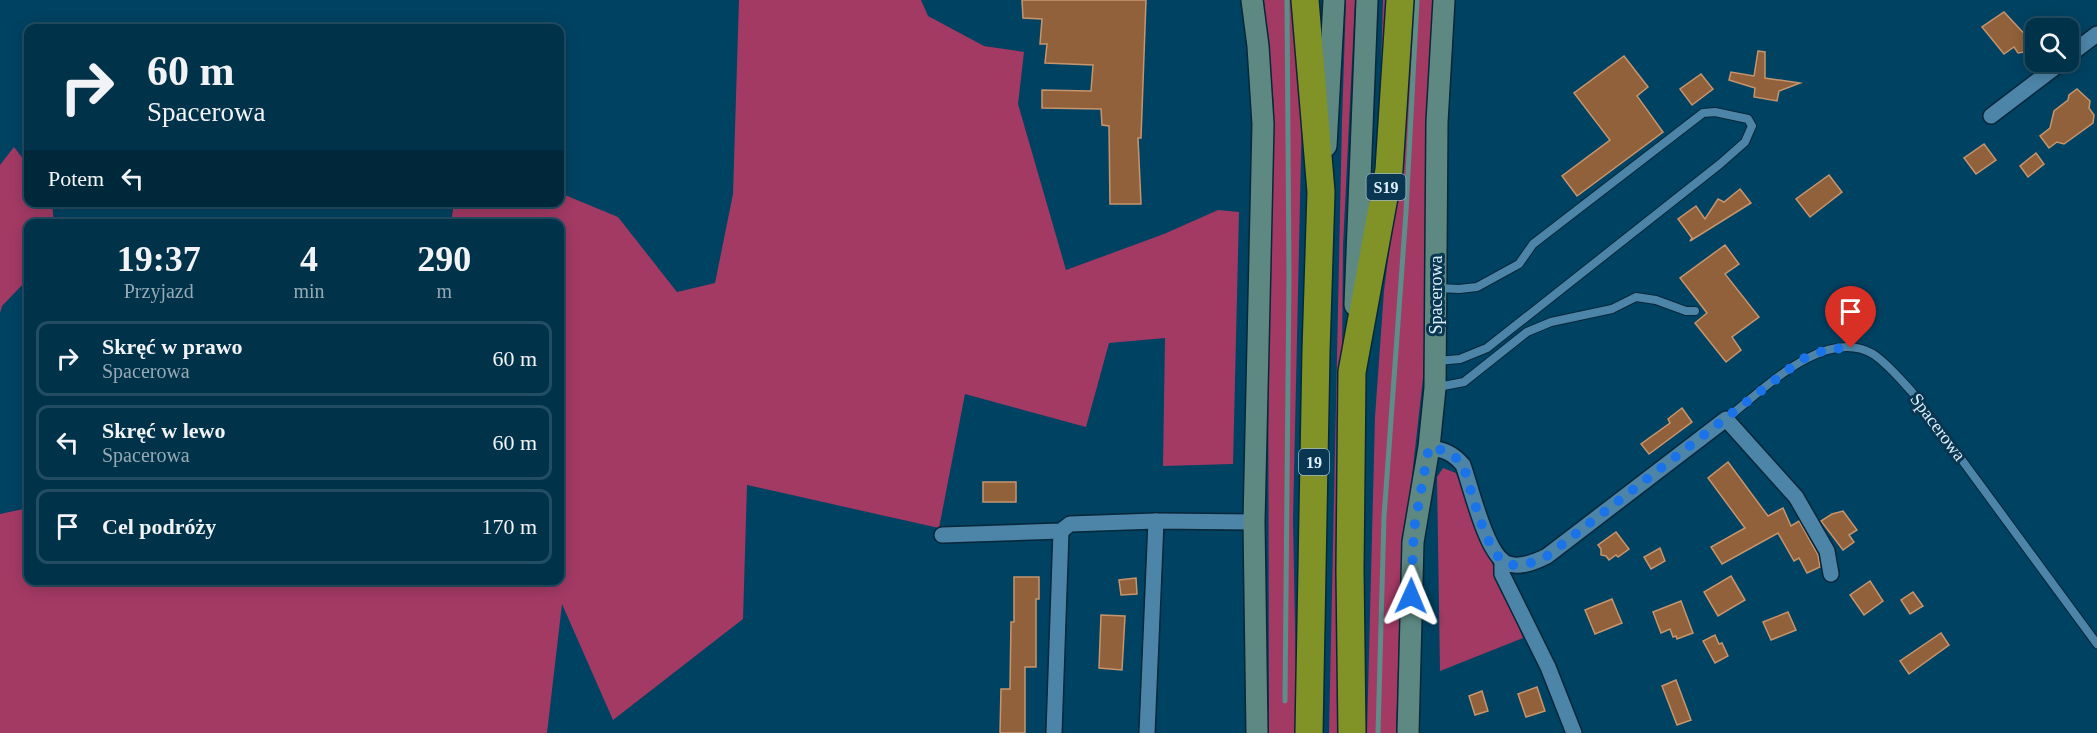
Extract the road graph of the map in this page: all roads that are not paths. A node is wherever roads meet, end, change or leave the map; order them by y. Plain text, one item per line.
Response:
1 (1252, 0) edge
2 (1305, 0) edge
3 (1334, 0) edge
4 (1366, 0) edge
5 (1400, 0) edge
6 (1444, 0) edge
7 (2097, 34) edge
8 (2079, 48) edge
9 (2049, 72) edge
10 (1991, 116) dead end
11 (1321, 192) junction
12 (1436, 288) junction
13 (1695, 312) dead end
14 (1436, 361) junction
15 (1352, 372) junction
16 (1435, 388) junction
17 (1726, 419) junction
18 (1429, 447) junction
19 (1156, 521) junction
20 (1254, 522) junction
21 (1060, 531) junction
22 (942, 535) dead end
23 (1502, 560) junction
24 (1831, 574) dead end
25 (2097, 644) edge
26 (1054, 733) edge
27 (1147, 733) edge
28 (1257, 733) edge
29 (1309, 733) edge
30 (1352, 733) edge
31 (1408, 733) edge
32 (1574, 733) edge

1 - 20 street
2 - 11 highway
3 - 11 street
4 - 15 street
5 - 15 highway, S19
6 - 12 street, Spacerowa
7 - 8 street
9 - 10 street
11 - 29 highway, 19
12 - 14 street, Spacerowa
12 - 14 lane
13 - 16 lane
14 - 16 street, Spacerowa
15 - 30 highway, 19
16 - 18 street, Spacerowa
17 - 23 street, Spacerowa
17 - 24 street
17 - 25 lane, Spacerowa
18 - 23 street
18 - 31 street, Spacerowa
19 - 20 street
19 - 21 street
19 - 27 street
20 - 28 street
21 - 22 street
21 - 26 street
23 - 32 street

